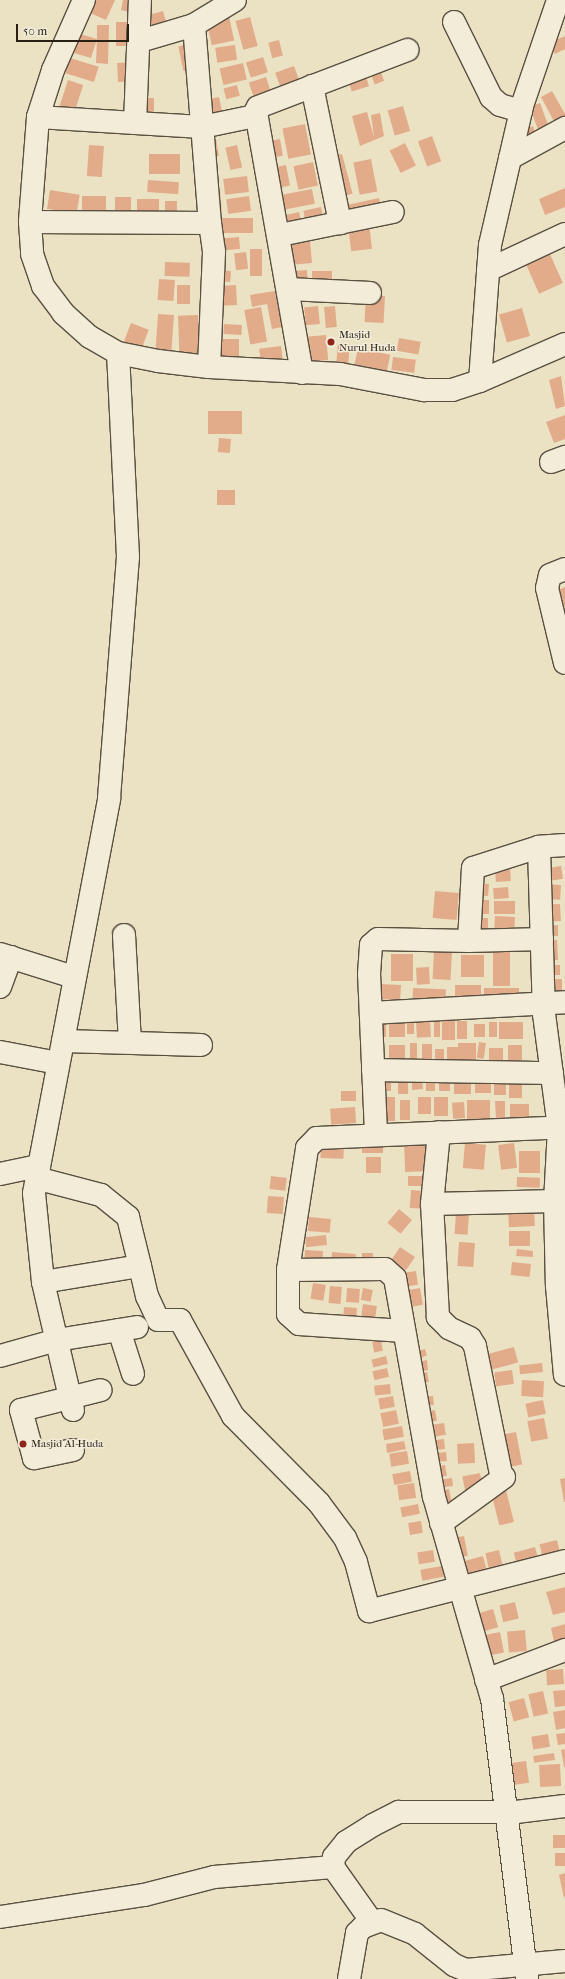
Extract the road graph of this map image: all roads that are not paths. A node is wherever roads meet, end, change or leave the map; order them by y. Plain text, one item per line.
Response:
1 (84, 0) edge
2 (140, 0) edge
3 (235, 0) edge
4 (558, 0) edge
5 (454, 22) dead end
6 (194, 25) junction
7 (140, 41) junction
8 (407, 50) dead end
9 (312, 86) junction
10 (521, 111) junction
11 (255, 116) junction
12 (38, 117) junction
13 (135, 123) junction
14 (202, 127) junction
15 (565, 128) edge
16 (510, 158) junction
17 (393, 212) dead end
18 (30, 222) junction
19 (210, 223) junction
20 (340, 223) junction
21 (565, 234) edge
22 (280, 235) junction
23 (488, 270) junction
24 (288, 289) junction
25 (370, 293) dead end
26 (565, 344) edge
27 (118, 353) junction
28 (209, 368) junction
29 (302, 373) junction
30 (480, 381) junction
31 (565, 569) edge
32 (565, 663) edge
33 (565, 845) edge
34 (539, 847) junction
35 (124, 935) dead end
36 (542, 939) junction
37 (469, 941) junction
38 (6, 956) edge
39 (74, 977) junction
40 (0, 987) edge
41 (565, 1002) edge
42 (544, 1005) junction
43 (371, 1013) junction
44 (63, 1041) junction
45 (130, 1042) junction
46 (201, 1045) dead end
47 (0, 1052) edge
48 (58, 1063) junction
49 (373, 1070) junction
50 (552, 1073) junction
51 (562, 1128) edge
52 (439, 1132) junction
53 (376, 1134) junction
54 (37, 1172) junction
55 (0, 1174) edge
56 (555, 1200) junction
57 (432, 1204) junction
58 (140, 1266) junction
59 (288, 1270) junction
60 (43, 1282) junction
61 (562, 1317) edge
62 (404, 1331) junction
63 (57, 1340) junction
64 (0, 1356) edge
65 (133, 1374) dead end
66 (565, 1375) edge
67 (101, 1390) dead end
68 (71, 1404) junction
69 (73, 1450) dead end
70 (441, 1523) junction
71 (565, 1562) edge
72 (460, 1590) junction
73 (565, 1650) edge
74 (486, 1680) junction
75 (565, 1806) edge
76 (507, 1810) junction
77 (333, 1867) junction
78 (0, 1917) edge
79 (372, 1922) junction
80 (565, 1961) edge
81 (527, 1972) edge
82 (349, 1979) edge

1 - 12 street
2 - 7 street
3 - 6 street
4 - 10 street
5 - 10 street
6 - 7 street
6 - 14 street
7 - 13 street
8 - 9 street
9 - 11 street
9 - 20 street
10 - 16 street
11 - 14 street
11 - 22 street
12 - 13 street
12 - 18 street
13 - 14 street
14 - 19 street
15 - 16 street
16 - 23 street
17 - 20 street
18 - 19 street
18 - 27 street
19 - 28 street
20 - 22 street
21 - 23 street
22 - 24 street
23 - 30 street
24 - 25 street
24 - 29 street
26 - 30 street
27 - 28 street
27 - 39 street
28 - 29 street
29 - 30 street
31 - 32 street
33 - 34 street
34 - 36 street
34 - 37 street
35 - 45 street
36 - 37 street
36 - 42 street
37 - 43 street
38 - 39 street
38 - 40 street
39 - 44 street
41 - 42 street
42 - 43 street
42 - 50 street
43 - 49 street
44 - 45 street
44 - 48 street
45 - 46 street
47 - 48 street
48 - 54 street
49 - 50 street
49 - 53 street
50 - 51 street
51 - 52 street
51 - 56 street
52 - 53 street
52 - 57 street
53 - 59 street
54 - 55 street
54 - 58 street
54 - 60 street
56 - 57 street
56 - 61 street
57 - 70 street
58 - 60 street
58 - 72 street
59 - 62 street
59 - 62 street
60 - 63 street
61 - 66 street
62 - 70 street
63 - 64 street
63 - 65 street
63 - 68 street
67 - 68 street
68 - 69 street
70 - 72 street
71 - 72 street
72 - 74 street
73 - 74 street
74 - 76 street
75 - 76 street
76 - 77 street
76 - 81 street
77 - 78 street
77 - 79 street
79 - 81 street
79 - 82 street
80 - 81 street

